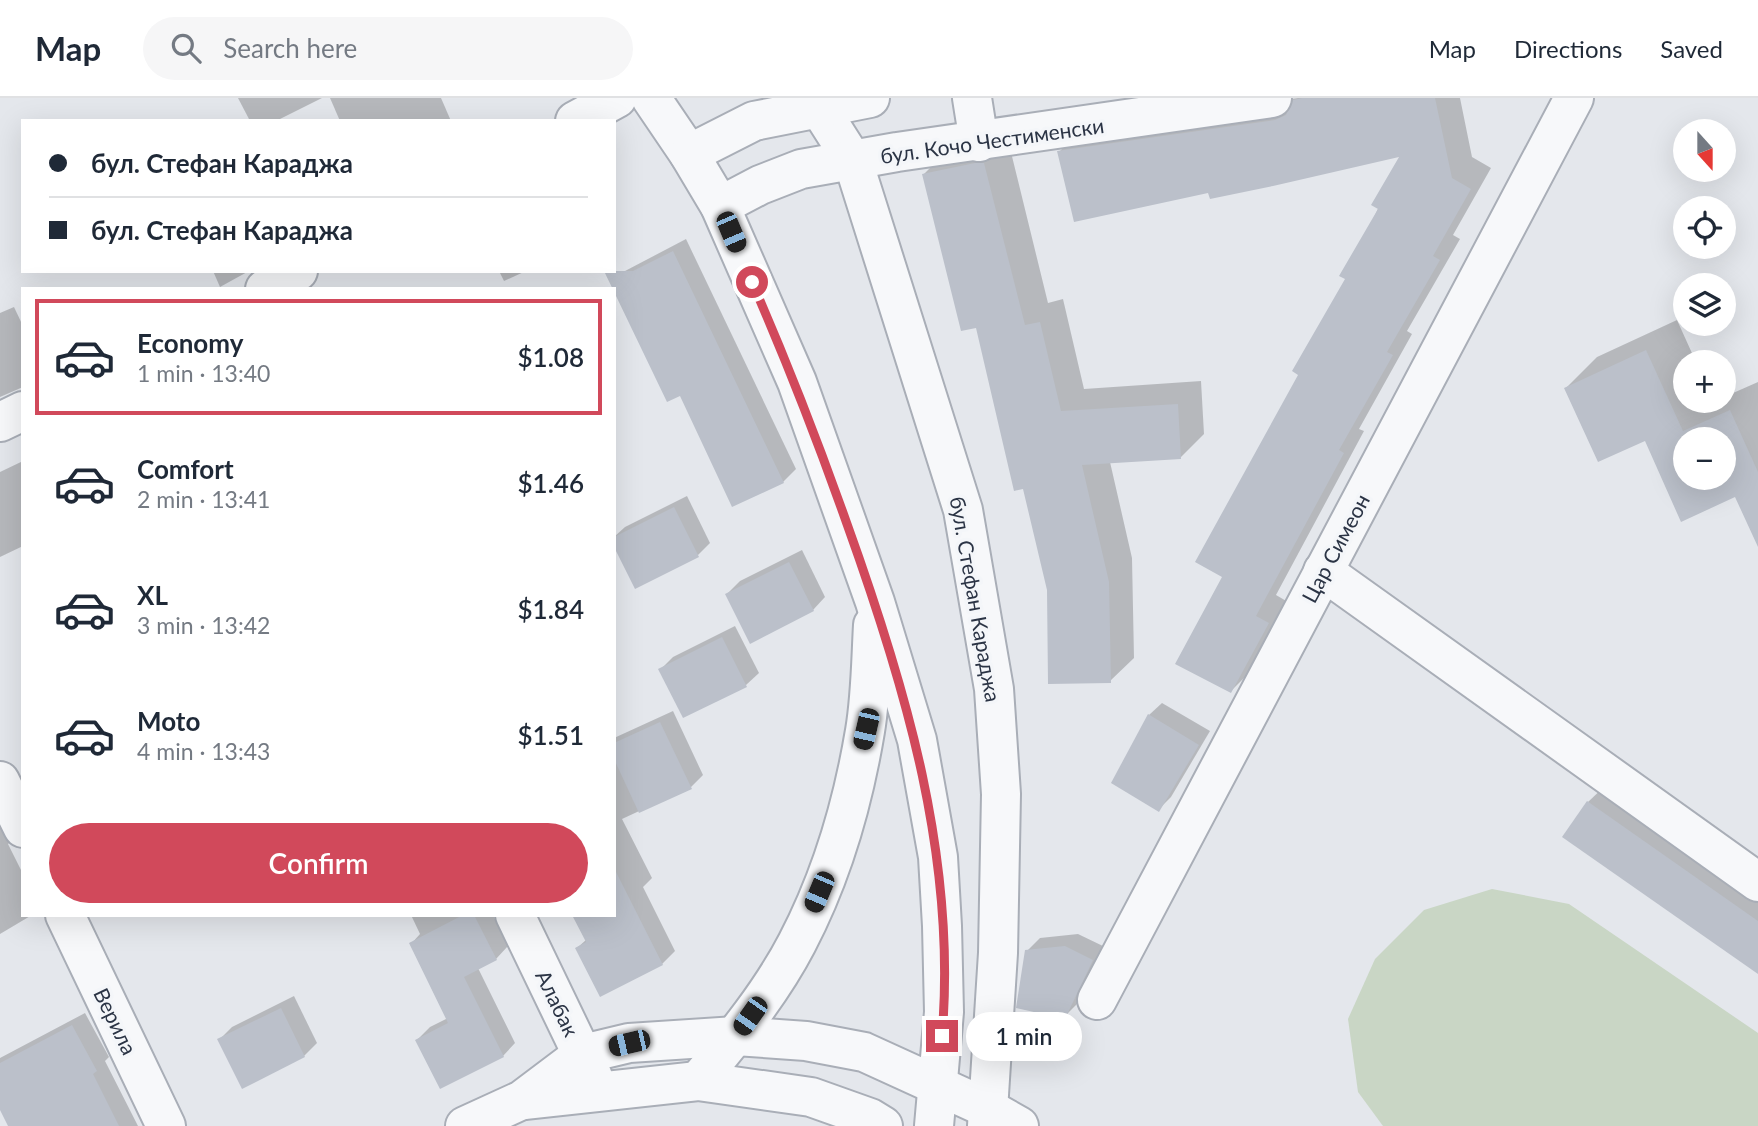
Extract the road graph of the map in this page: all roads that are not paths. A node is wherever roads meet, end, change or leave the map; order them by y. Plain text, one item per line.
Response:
1 (617, 98) edge
2 (652, 98) edge
3 (870, 98) edge
4 (972, 98) edge
5 (1272, 98) edge
6 (1574, 98) edge
7 (817, 103) edge
8 (579, 119) edge
9 (979, 142) junction
10 (690, 154) junction
11 (853, 161) junction
12 (720, 206) junction
13 (294, 273) edge
14 (269, 287) edge
15 (21, 412) edge
16 (0, 422) edge
17 (1322, 571) junction
18 (875, 602) junction
19 (0, 781) edge
20 (21, 824) edge
21 (1758, 881) edge
22 (66, 917) edge
23 (516, 917) edge
24 (1097, 1000) dead end
25 (736, 1036) junction
26 (583, 1054) junction
27 (698, 1081) junction
28 (937, 1084) junction
29 (599, 1091) junction
30 (522, 1100) junction
31 (998, 1120) edge
32 (166, 1126) edge
33 (465, 1126) edge
34 (883, 1126) edge
35 (933, 1126) edge

1 - 8 street
2 - 10 street
3 - 7 street
4 - 9 street
5 - 9 street, бул. Кочо Честименски
6 - 17 street, Цар Симеон
7 - 10 street
7 - 11 street, бул. Стефан Караджа
9 - 11 street, бул. Кочо Честименски
10 - 12 street
11 - 12 street, бул. Кочо Честименски
11 - 31 street, бул. Стефан Караджа
12 - 18 street
13 - 14 street
15 - 16 street
17 - 21 street
17 - 24 street, Цар Симеон
18 - 25 street
18 - 28 street
19 - 20 street
22 - 32 street, Верила
23 - 26 street, Алабак
25 - 26 street
25 - 27 street
25 - 28 street
26 - 29 street, Алабак
26 - 30 street
27 - 29 street
27 - 34 street
28 - 31 street
28 - 35 street
29 - 30 street
30 - 33 street

